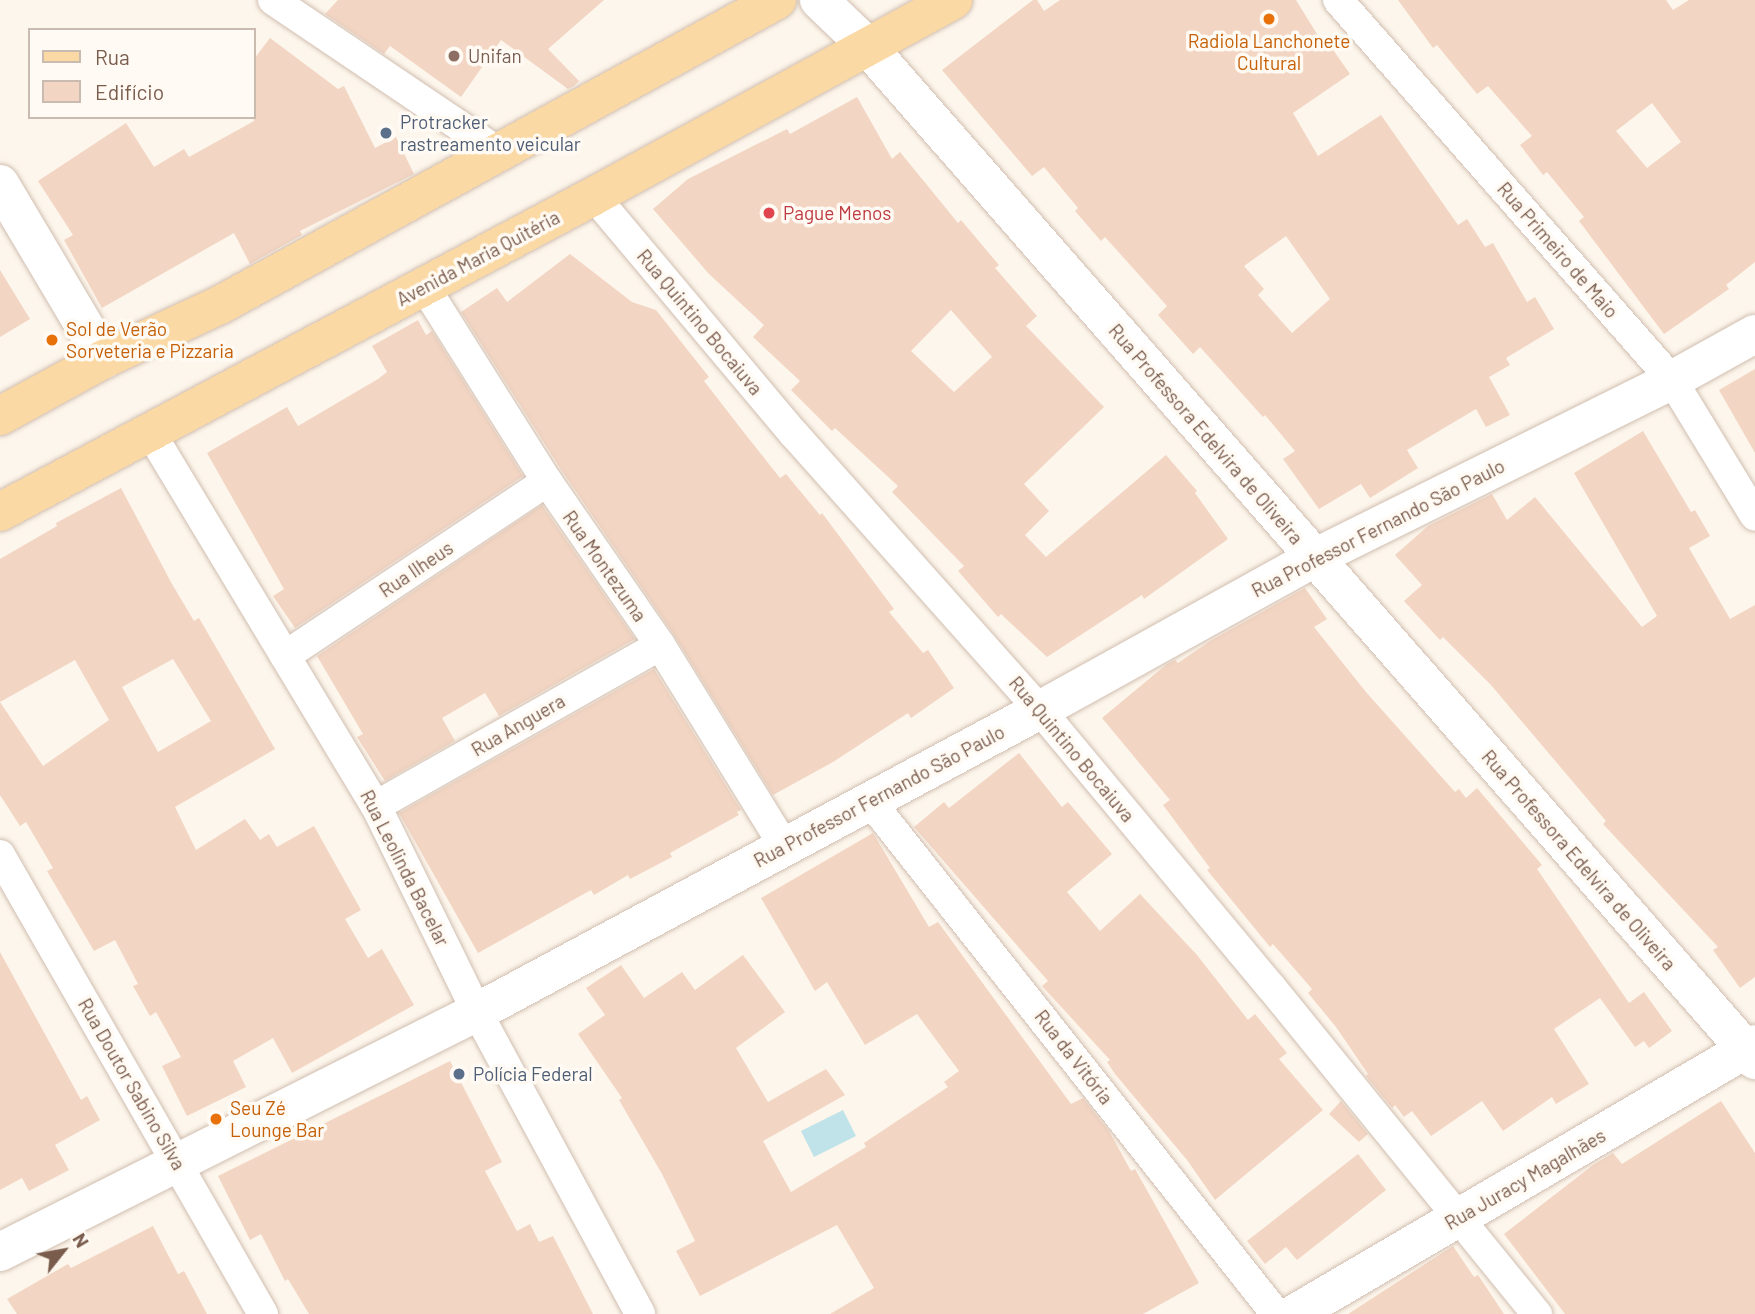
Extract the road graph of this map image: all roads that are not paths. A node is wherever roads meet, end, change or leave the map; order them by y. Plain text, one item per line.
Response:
1 (273, 0) edge
2 (777, 0) edge
3 (819, 0) edge
4 (953, 0) edge
5 (1338, 0) edge
6 (867, 46) junction
7 (501, 153) junction
8 (0, 184) edge
9 (593, 196) junction
10 (424, 286) junction
11 (1755, 334) edge
12 (104, 359) junction
13 (1672, 380) junction
14 (0, 416) edge
15 (150, 432) junction
16 (547, 481) junction
17 (0, 512) edge
18 (1755, 516) edge
19 (1314, 558) junction
20 (660, 645) junction
21 (285, 656) junction
22 (1040, 710) junction
23 (870, 801) junction
24 (376, 806) junction
25 (784, 846) junction
26 (0, 855) edge
27 (477, 1012) junction
28 (1752, 1051) edge
29 (177, 1163) junction
30 (1459, 1218) junction
31 (0, 1252) edge
32 (263, 1314) edge
33 (640, 1314) edge
34 (1276, 1314) edge
35 (1294, 1314) edge
36 (1537, 1314) edge

1 - 7 street
2 - 7 main road
3 - 6 street, Rua Professora Edelvira de Oliveira
4 - 6 main road, Avenida Maria Quitéria
5 - 13 street, Rua Primeiro de Maio
6 - 9 main road, Avenida Maria Quitéria
6 - 19 street, Rua Professora Edelvira de Oliveira
7 - 12 main road
8 - 12 street
9 - 10 main road, Avenida Maria Quitéria
9 - 22 street, Rua Quintino Bocaiuva
10 - 15 main road, Avenida Maria Quitéria
10 - 16 street, Rua Montezuma
11 - 13 street, Rua Professor Fernando São Paulo
12 - 14 main road
13 - 18 street, Rua Primeiro de Maio
13 - 19 street, Rua Professor Fernando São Paulo
15 - 17 main road, Avenida Maria Quitéria
15 - 21 street, Rua Leolinda Bacelar
16 - 20 street, Rua Montezuma
16 - 21 street, Rua Ilheus
19 - 22 street, Rua Professor Fernando São Paulo
19 - 28 street, Rua Professora Edelvira de Oliveira
20 - 24 street, Rua Anguera
20 - 25 street, Rua Montezuma
21 - 24 street, Rua Leolinda Bacelar
22 - 23 street, Rua Professor Fernando São Paulo
22 - 30 street, Rua Quintino Bocaiuva
23 - 25 street, Rua Professor Fernando São Paulo
23 - 34 street, Rua da Vitória
24 - 27 street, Rua Leolinda Bacelar
25 - 27 street, Rua Professor Fernando São Paulo
26 - 29 street, Rua Doutor Sabino Silva
27 - 29 street, Rua Professor Fernando São Paulo
27 - 33 street, Rua Leolinda Bacelar
28 - 30 street, Rua Juracy Magalhães
29 - 31 street, Rua Professor Fernando São Paulo
29 - 32 street, Rua Doutor Sabino Silva
30 - 35 street, Rua Juracy Magalhães
30 - 36 street, Rua Quintino Bocaiuva

